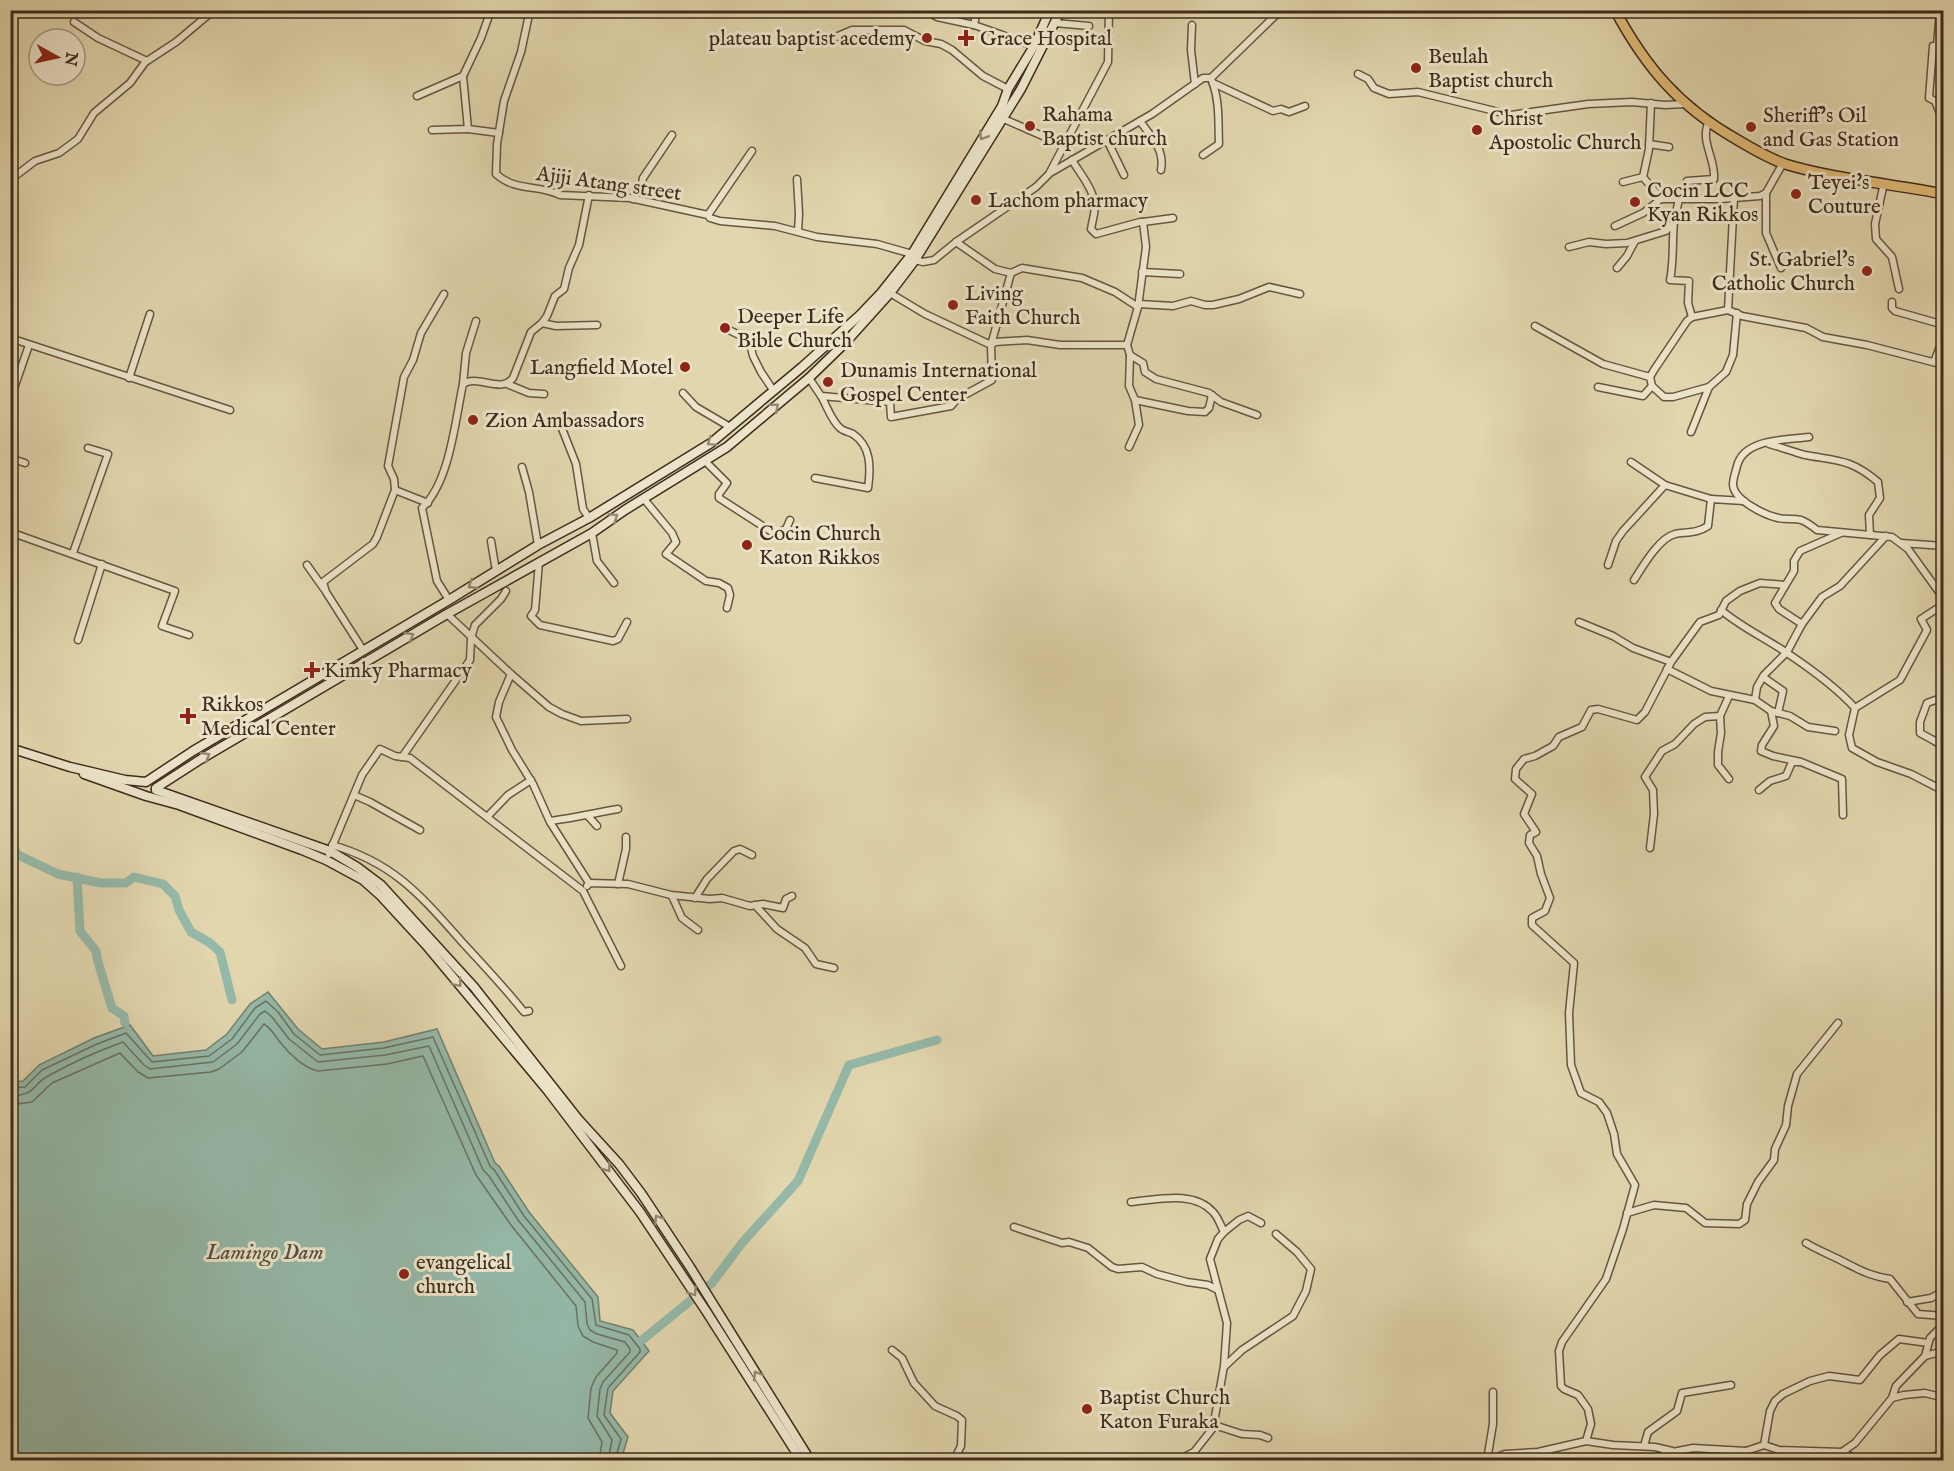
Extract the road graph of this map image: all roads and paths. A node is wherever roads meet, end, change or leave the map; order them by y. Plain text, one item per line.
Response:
1 (214, 10) edge
2 (491, 10) edge
3 (530, 10) edge
4 (925, 10) edge
5 (977, 10) edge
6 (1050, 10) edge
7 (1061, 10) edge
8 (1109, 10) edge
9 (1281, 10) edge
10 (1615, 10) edge
11 (1940, 10) edge
12 (74, 22) dead end
13 (1055, 23) junction
14 (974, 25) junction
15 (1192, 25) dead end
16 (1089, 26) dead end
17 (822, 43) dead end
18 (1034, 46) junction
19 (1940, 47) edge
20 (146, 61) junction
21 (1358, 74) dead end
22 (464, 75) junction
23 (1212, 81) junction
24 (1196, 84) junction
25 (1008, 88) junction
26 (417, 96) dead end
27 (1651, 103) junction
28 (1685, 105) junction
29 (1305, 106) dead end
30 (1004, 118) junction
31 (1140, 121) junction
32 (1709, 122) junction
33 (1944, 123) edge
34 (468, 129) junction
35 (432, 130) dead end
36 (499, 133) junction
37 (672, 135) dead end
38 (1107, 140) junction
39 (1649, 144) junction
40 (1063, 145) junction
41 (1669, 147) dead end
42 (752, 152) dead end
43 (1203, 155) dead end
44 (1072, 160) junction
45 (1783, 163) junction
46 (1161, 170) dead end
47 (1050, 173) junction
48 (1124, 175) dead end
49 (1643, 177) junction
50 (797, 179) dead end
51 (10, 180) edge
52 (1687, 181) dead end
53 (1623, 182) dead end
54 (1884, 183) junction
55 (1766, 193) junction
56 (1944, 194) edge
57 (589, 195) junction
58 (1734, 198) junction
59 (633, 199) junction
60 (1661, 199) junction
61 (1679, 199) junction
62 (708, 215) junction
63 (1173, 218) dead end
64 (1143, 222) junction
65 (1674, 222) junction
66 (1615, 226) dead end
67 (798, 231) junction
68 (1635, 240) junction
69 (956, 242) junction
70 (1569, 247) dead end
71 (914, 257) junction
72 (1617, 268) dead end
73 (1781, 268) dead end
74 (1142, 272) junction
75 (1011, 273) junction
76 (1180, 274) dead end
77 (1899, 289) dead end
78 (890, 293) junction
79 (444, 294) dead end
80 (1300, 294) dead end
81 (1892, 302) dead end
82 (1138, 306) junction
83 (1728, 310) junction
84 (1737, 313) junction
85 (150, 314) dead end
86 (1692, 317) junction
87 (476, 321) dead end
88 (542, 323) junction
89 (597, 325) dead end
90 (1944, 325) edge
91 (1535, 326) dead end
92 (727, 329) dead end
93 (1944, 336) edge
94 (10, 338) edge
95 (29, 345) junction
96 (991, 345) junction
97 (1126, 345) junction
98 (1130, 355) junction
99 (1934, 362) junction
100 (1944, 365) edge
101 (1650, 376) junction
102 (129, 378) junction
103 (809, 378) junction
104 (463, 384) junction
105 (507, 384) junction
106 (1652, 386) junction
107 (1598, 387) dead end
108 (1709, 387) junction
109 (773, 390) junction
110 (684, 393) dead end
111 (544, 394) dead end
112 (1212, 395) junction
113 (820, 396) junction
114 (10, 400) edge
115 (1135, 400) junction
116 (230, 410) dead end
117 (1257, 416) dead end
118 (559, 421) dead end
119 (730, 427) junction
120 (1691, 432) dead end
121 (1809, 436) dead end
122 (1763, 443) junction
123 (1129, 447) dead end
124 (88, 448) dead end
125 (10, 458) edge
126 (705, 461) junction
127 (1631, 462) dead end
128 (25, 463) dead end
129 (522, 467) dead end
130 (815, 478) dead end
131 (1665, 485) junction
132 (395, 490) junction
133 (644, 499) junction
134 (1711, 499) junction
135 (1744, 501) junction
136 (428, 503) junction
137 (589, 518) junction
138 (790, 520) dead end
139 (10, 532) edge
140 (1841, 532) junction
141 (592, 533) junction
142 (1870, 535) junction
143 (1886, 536) junction
144 (491, 542) dead end
145 (1900, 543) junction
146 (537, 545) junction
147 (1944, 546) edge
148 (73, 553) junction
149 (539, 562) junction
150 (102, 564) junction
151 (307, 565) dead end
152 (1608, 565) dead end
153 (496, 571) junction
154 (1634, 580) dead end
155 (614, 584) dead end
156 (1785, 585) junction
157 (506, 591) dead end
158 (326, 592) junction
159 (449, 600) junction
160 (1943, 601) edge
161 (727, 608) dead end
162 (1721, 610) junction
163 (447, 614) junction
164 (627, 622) dead end
165 (1579, 622) dead end
166 (1802, 624) junction
167 (189, 635) dead end
168 (471, 638) junction
169 (78, 639) dead end
170 (363, 650) junction
171 (1787, 652) junction
172 (1671, 662) junction
173 (1667, 669) junction
174 (511, 674) junction
175 (1763, 677) junction
176 (1729, 696) junction
177 (1944, 697) edge
178 (1755, 700) junction
179 (1856, 708) junction
180 (1774, 712) junction
181 (1720, 716) junction
182 (627, 719) dead end
183 (1835, 731) dead end
184 (1944, 734) edge
185 (1936, 742) junction
186 (1944, 746) edge
187 (10, 748) edge
188 (402, 757) junction
189 (1801, 762) junction
190 (70, 767) junction
191 (531, 780) junction
192 (1729, 780) dead end
193 (146, 782) junction
194 (156, 789) junction
195 (1759, 790) dead end
196 (1944, 791) edge
197 (354, 795) junction
198 (146, 796) junction
199 (618, 809) dead end
200 (1843, 814) dead end
201 (588, 816) junction
202 (487, 817) junction
203 (550, 820) junction
204 (597, 826) dead end
205 (420, 830) dead end
206 (626, 837) dead end
207 (1650, 848) dead end
208 (330, 852) junction
209 (752, 855) dead end
210 (589, 883) junction
211 (618, 884) junction
212 (583, 891) junction
213 (672, 896) junction
214 (792, 896) dead end
215 (695, 898) junction
216 (754, 905) junction
217 (698, 930) dead end
218 (621, 966) dead end
219 (834, 968) dead end
220 (529, 1011) dead end
221 (1838, 1023) dead end
222 (1131, 1202) dead end
223 (1627, 1213) junction
224 (1261, 1223) dead end
225 (1014, 1227) dead end
226 (1224, 1232) junction
227 (1276, 1234) dead end
228 (1806, 1243) dead end
229 (1218, 1290) junction
230 (1944, 1290) edge
231 (1906, 1302) junction
232 (710, 1309) junction
233 (1944, 1316) edge
234 (1944, 1324) edge
235 (1928, 1343) junction
236 (892, 1350) dead end
237 (1944, 1351) edge
238 (1924, 1356) junction
239 (1224, 1366) junction
240 (1731, 1385) dead end
241 (1493, 1392) dead end
242 (1941, 1397) dead end
243 (1892, 1398) junction
244 (1214, 1425) junction
245 (1269, 1438) dead end
246 (1586, 1442) junction
247 (1764, 1445) junction
248 (1644, 1446) junction
249 (1548, 1450) junction
250 (1746, 1451) junction
251 (1676, 1452) junction
252 (1842, 1452) junction
253 (1944, 1453) edge
254 (801, 1461) edge
255 (810, 1461) edge
256 (954, 1461) edge
257 (1178, 1461) edge
258 (1488, 1461) edge
259 (1546, 1461) edge
260 (1649, 1461) edge
261 (1746, 1461) edge
262 (1859, 1461) edge
263 (1923, 1461) edge

1 - 20 street
2 - 22 street
3 - 36 street, Ajiji Atang street
4 - 14 street
5 - 14 street
6 - 18 main road
7 - 13 main road
8 - 40 street
9 - 23 street
10 - 28 main road
11 - 19 street
12 - 20 street
13 - 16 street
13 - 30 main road
14 - 18 street
15 - 24 street
17 - 25 street
18 - 25 main road
19 - 33 street
20 - 51 street
21 - 27 street
22 - 26 street
22 - 34 street
23 - 24 street
23 - 29 street
23 - 43 street
24 - 31 street
25 -> 71 main road
27 - 28 street
27 - 39 street
28 - 32 main road
30 - 40 street
30 - 71 main road
31 - 38 street
31 - 46 street
32 - 45 main road
32 - 52 street
34 - 35 street
34 - 36 street
36 - 57 street, Ajiji Atang street
37 - 59 street
38 - 44 street
38 - 48 street
39 - 41 street
39 - 49 street
40 - 47 street
42 - 62 street, Ajiji Atang street
44 - 47 street
44 - 64 street
45 - 54 main road
45 - 55 street
47 - 69 street
49 - 53 street
49 - 60 street
50 - 67 street
54 - 56 main road
54 - 77 street
55 - 58 street
55 - 73 street
57 - 59 street, Ajiji Atang street
57 - 88 street
58 - 61 street
58 - 83 street
59 - 62 street, Ajiji Atang street
60 - 61 street
60 - 66 street
61 - 65 street
62 - 67 street, Ajiji Atang street
63 - 64 street
64 - 74 street
65 - 68 street
65 - 86 street
67 - 71 street, Ajiji Atang street
68 - 70 street
68 - 72 street
69 - 71 street
69 - 75 street
71 - 78 main road
71 - 109 main road
74 - 76 street
74 - 82 street
75 - 82 street
75 - 96 street
78 - 96 street
78 - 103 main road
79 - 132 street
80 - 82 street
81 - 90 street
82 - 97 street
83 - 84 street
83 - 86 street
84 - 99 street
84 - 108 street
85 - 102 street
86 - 101 street
87 - 104 street
88 - 89 street
88 - 105 street
91 - 101 street
92 - 109 street
93 - 99 street
94 - 95 street
95 - 102 street
95 - 114 street
96 - 97 street
96 - 113 street
97 - 98 street
98 - 112 street
98 - 115 street
99 - 100 street
101 - 106 street
102 - 116 street
103 - 113 street
126 -> 103 main road
104 - 105 street
104 - 136 street
105 - 111 street
106 - 107 street
106 - 108 street
108 - 120 street
109 - 119 main road
110 - 119 street
112 - 115 street
112 - 117 street
113 - 130 street
115 - 123 street
118 - 137 street
119 -> 137 main road
121 - 122 street
122 - 135 street
122 - 142 street
124 - 148 street
125 - 128 street
126 - 133 main road
126 - 138 street
127 - 131 street
129 - 146 street
131 - 134 street
131 - 152 street
132 - 136 street
132 - 158 street
141 -> 133 main road
133 - 161 street
134 - 135 street
134 - 154 street
135 - 140 street
136 - 159 street
137 - 146 main road
139 - 148 street
140 - 142 street
140 - 156 street
141 - 149 main road
141 - 155 street
142 - 143 street
143 - 145 street
143 - 166 street
144 - 153 street
145 - 147 street
145 - 160 street
146 - 153 main road
148 - 150 street
149 - 163 main road
149 - 164 street
150 - 167 street
150 - 169 street
151 - 158 street
153 -> 159 main road
156 - 162 street
156 - 166 street
157 - 168 street
158 - 170 street
159 - 170 main road
160 - 179 street
162 - 171 street
162 - 172 street
163 - 168 street
194 -> 163 main road
165 - 172 street
166 - 171 street
168 - 174 street
168 - 188 street
170 - 193 main road
171 - 175 street
171 - 179 street
172 - 173 street
173 - 176 street
173 - 223 street
174 - 182 street
174 - 191 street
175 - 178 street
175 - 180 street
176 - 178 street
176 - 181 street
177 - 185 street
178 - 180 street
179 - 196 street
180 - 183 street
180 - 189 street
181 - 192 street
181 - 207 street
184 - 185 street
185 - 186 street
187 - 190 main road
188 - 197 street
188 - 202 street
189 - 195 street
189 - 200 street
190 - 193 main road
190 - 198 main road
191 - 202 street
191 - 203 street
193 - 194 main road
193 - 198 main road
194 - 198 main road
194 - 208 main road
197 - 205 street
197 - 208 street
198 - 208 main road
199 - 201 street
201 - 203 street
201 - 204 street
202 - 212 street
203 - 210 street
206 - 211 street
208 - 220 street
208 -> 232 main road
232 -> 208 main road
209 - 215 street
210 - 211 street
210 - 212 street
211 - 213 street
212 - 218 street
213 - 215 street
213 - 217 street
214 - 216 street
215 - 216 street
216 - 219 street
221 - 223 street
222 - 226 street
223 - 246 street
224 - 226 street
225 - 229 street
226 - 229 street
227 - 239 street
228 - 231 street
229 - 239 street
230 - 231 street
231 - 233 street
232 - 254 main road
255 -> 232 main road
234 - 235 street
235 - 238 street
235 - 247 street
236 - 256 street
237 - 238 street
238 - 243 street
239 - 244 street
240 - 248 street
241 - 258 street
242 - 243 street
243 - 252 street
244 - 245 street
244 - 257 street
246 - 248 street
246 - 249 street
247 - 250 street
247 - 252 street
248 - 251 street
249 - 258 street
249 - 259 street
250 - 251 street
250 - 261 street
251 - 260 street
252 - 262 street
253 - 263 street

